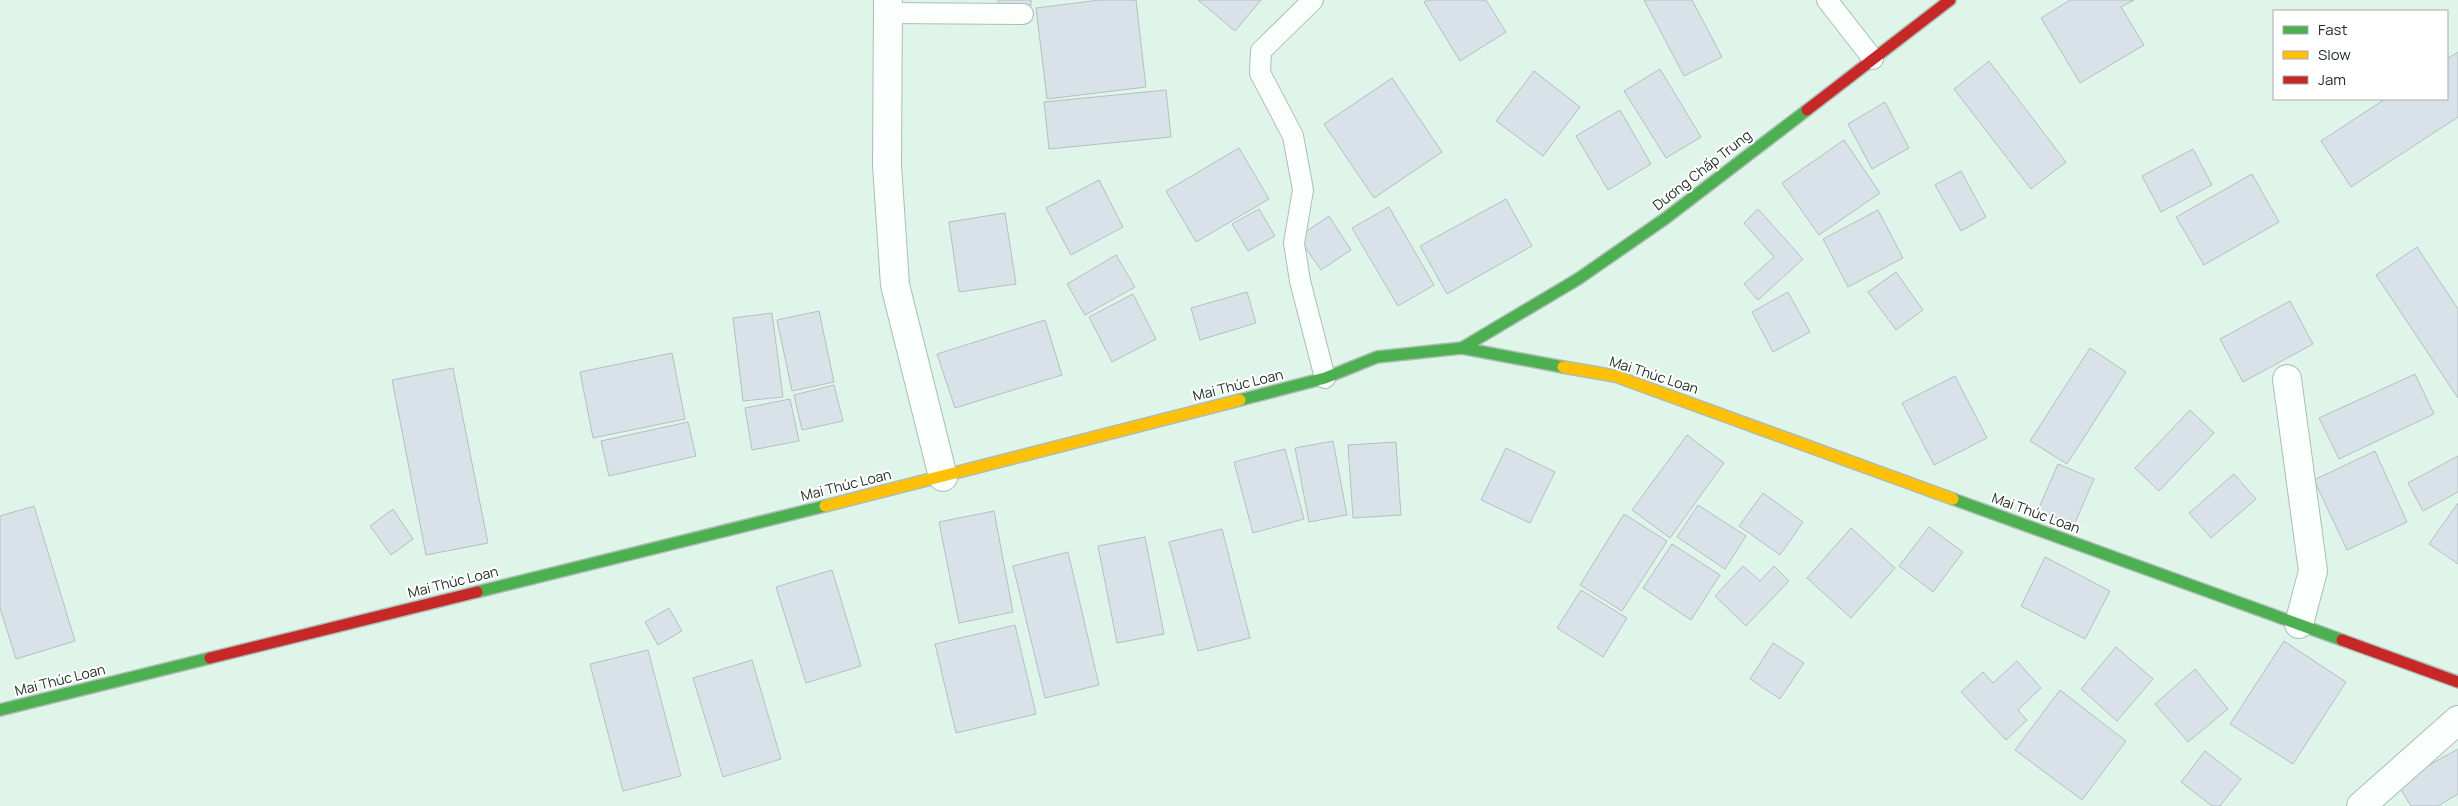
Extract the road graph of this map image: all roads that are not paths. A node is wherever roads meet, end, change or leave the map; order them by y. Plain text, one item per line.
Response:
1 (1313, 0) edge
2 (1827, 0) edge
3 (1950, 0) edge
4 (888, 6) edge
5 (950, 6) edge
6 (1024, 14) dead end
7 (1873, 59) junction
8 (1462, 348) junction
9 (1325, 378) junction
10 (2287, 379) dead end
11 (943, 477) junction
12 (2299, 624) junction
13 (2458, 682) edge
14 (0, 710) edge
15 (2458, 720) edge
16 (2361, 806) edge

1 - 9 lane
2 - 7 lane
3 - 7 main road, Dương Chấp Trung
4 - 5 lane
4 - 11 street
5 - 6 lane
7 - 8 main road, Dương Chấp Trung
8 - 9 main road, Mai Thúc Loan
8 - 12 main road, Mai Thúc Loan
9 - 11 main road, Mai Thúc Loan
10 - 12 street
11 - 14 main road, Mai Thúc Loan
12 - 13 main road, Mai Thúc Loan
15 - 16 street

